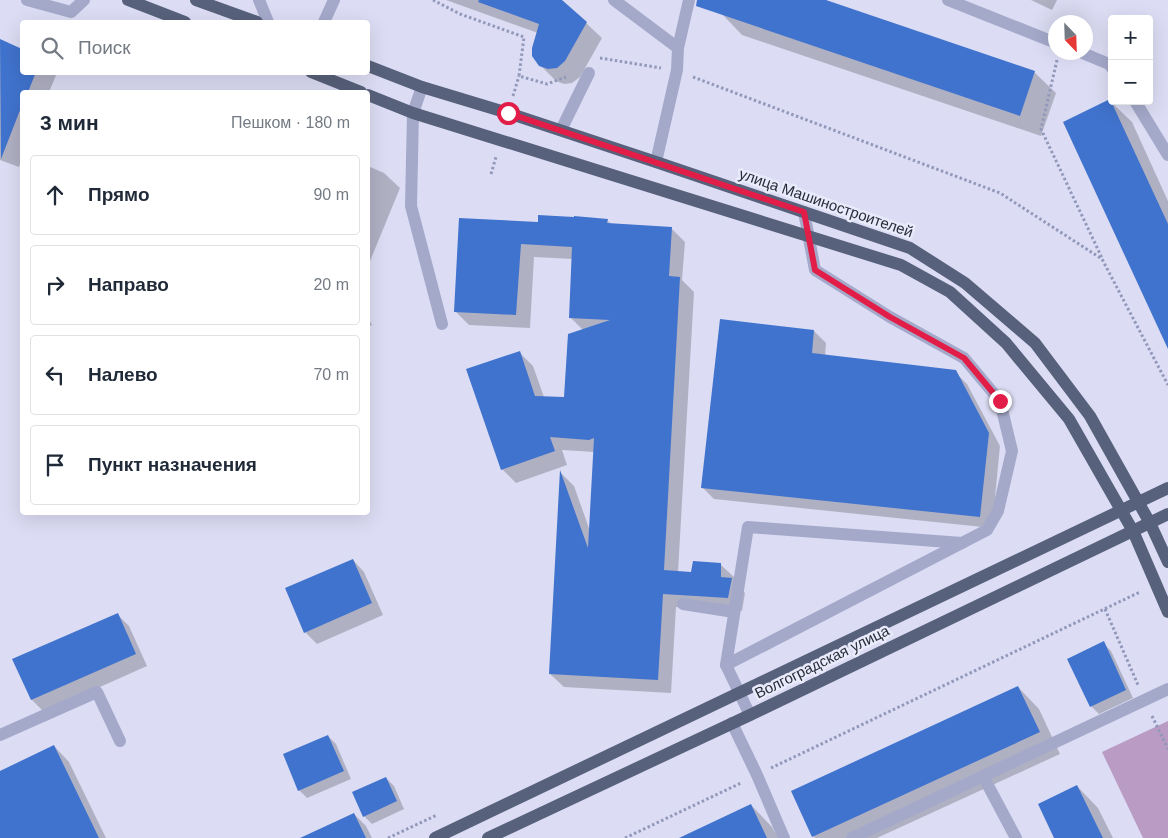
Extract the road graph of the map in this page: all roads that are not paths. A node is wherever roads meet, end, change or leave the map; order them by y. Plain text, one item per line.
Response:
1 (27, 0) edge
2 (84, 0) edge
3 (128, 0) edge
4 (196, 0) edge
5 (259, 0) edge
6 (334, 0) edge
7 (614, 0) edge
8 (689, 0) edge
9 (948, 0) edge
10 (180, 20) edge
11 (251, 20) edge
12 (267, 20) edge
13 (325, 20) edge
14 (1048, 40) edge
15 (678, 48) junction
16 (1093, 57) edge
17 (1108, 64) edge
18 (370, 67) edge
19 (589, 72) dead end
20 (318, 75) edge
21 (422, 87) junction
22 (356, 90) edge
23 (370, 96) edge
24 (1138, 105) edge
25 (413, 113) junction
26 (561, 130) junction
27 (1168, 155) edge
28 (656, 162) junction
29 (804, 212) junction
30 (809, 236) junction
31 (442, 324) dead end
32 (1168, 488) edge
33 (1138, 502) junction
34 (1121, 510) junction
35 (1168, 514) edge
36 (1150, 523) junction
37 (1133, 531) junction
38 (963, 543) junction
39 (1168, 562) edge
40 (683, 604) dead end
41 (734, 612) junction
42 (1168, 612) edge
43 (726, 665) junction
44 (1168, 689) edge
45 (739, 693) junction
46 (750, 715) junction
47 (732, 723) junction
48 (0, 735) edge
49 (120, 741) dead end
50 (984, 776) junction
51 (435, 838) edge
52 (488, 838) edge
53 (784, 838) edge
54 (852, 838) edge
55 (1016, 838) edge

1 - 2 lane
3 - 10 main road
4 - 11 main road
5 - 12 lane
6 - 13 lane
7 - 15 lane
8 - 15 lane
9 - 14 lane
15 - 28 lane
16 - 17 lane
18 - 21 main road, улица Машиностроителей
19 - 26 lane
20 - 22 main road
21 - 25 lane
21 - 26 main road, улица Машиностроителей
23 - 25 main road
24 - 27 lane
25 - 30 main road
25 - 31 lane
26 - 28 main road, улица Машиностроителей
28 - 29 main road, улица Машиностроителей
29 - 30 lane
29 - 33 main road, улица Машиностроителей
30 - 34 main road
30 - 38 lane
32 - 33 main road
33 - 34 main road
33 - 36 main road, улица Машиностроителей
34 - 37 main road
34 - 45 main road
35 - 36 main road, Волгоградская улица
36 - 37 main road, Волгоградская улица
36 - 39 main road, улица Машиностроителей
37 - 42 main road
37 - 46 main road, Волгоградская улица
38 - 41 lane
38 - 43 lane
40 - 41 lane
41 - 43 lane
43 - 45 lane
44 - 50 lane
45 - 46 lane
45 - 51 main road
46 - 47 main road, Волгоградская улица
47 - 52 main road, Волгоградская улица
47 - 53 lane
48 - 49 lane
50 - 54 lane
50 - 55 lane

